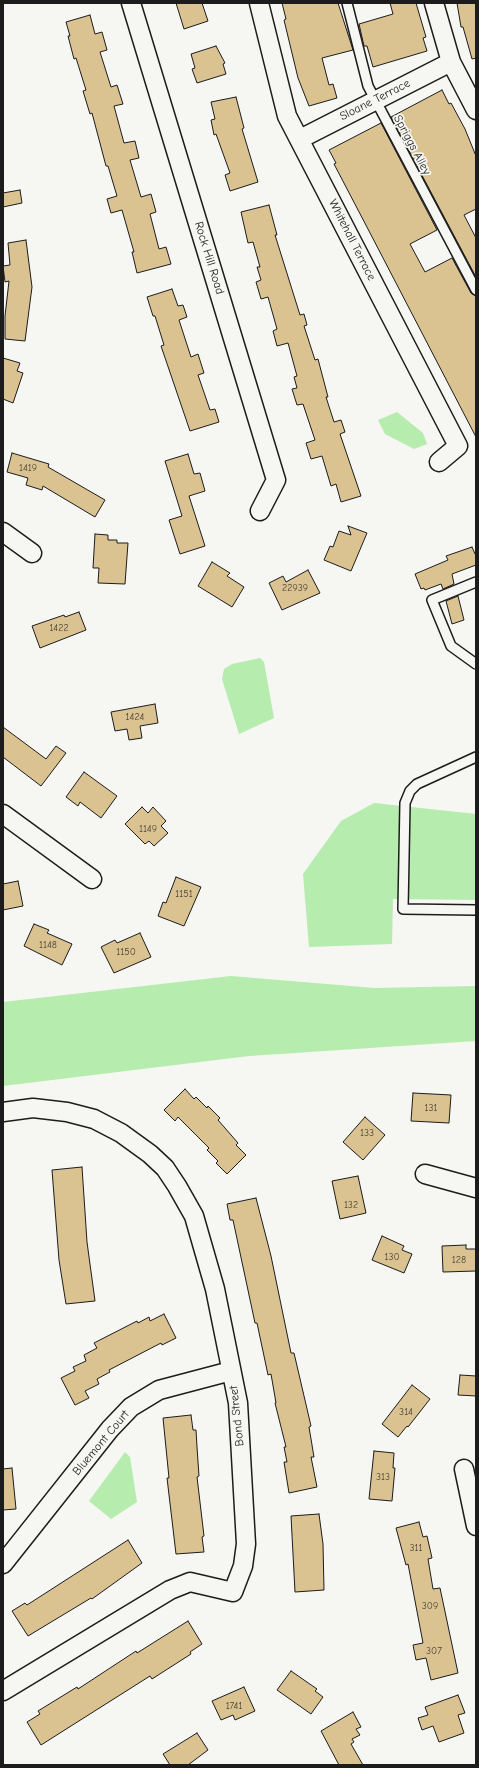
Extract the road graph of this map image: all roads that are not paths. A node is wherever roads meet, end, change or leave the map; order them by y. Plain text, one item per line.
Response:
1 (131, 3) edge
2 (259, 3) edge
3 (347, 3) edge
4 (434, 3) edge
5 (451, 62) junction
6 (375, 100) junction
7 (476, 110) edge
8 (300, 139) junction
9 (476, 290) edge
10 (439, 462) dead end
11 (260, 511) dead end
12 (3, 532) edge
13 (32, 553) dead end
14 (476, 582) edge
15 (476, 664) edge
16 (476, 758) edge
17 (3, 814) edge
18 (92, 879) dead end
19 (476, 910) edge
20 (3, 1112) edge
21 (425, 1174) dead end
22 (476, 1188) edge
23 (231, 1371) junction
24 (464, 1469) dead end
25 (476, 1526) edge
26 (3, 1564) edge
27 (3, 1691) edge

1 - 11 street, Rock Hill Road
2 - 8 street, Whitehall Terrace
3 - 6 lane, Spriggs Alley
4 - 5 street
5 - 6 street, Sloane Terrace
5 - 7 street
6 - 8 street, Sloane Terrace
6 - 9 lane, Spriggs Alley
8 - 10 street, Whitehall Terrace
12 - 13 street
14 - 15 lane
16 - 19 lane
17 - 18 street
20 - 23 street, Bond Street
21 - 22 street
23 - 26 street, Bluemont Court
23 - 27 street, Bond Street
24 - 25 street

